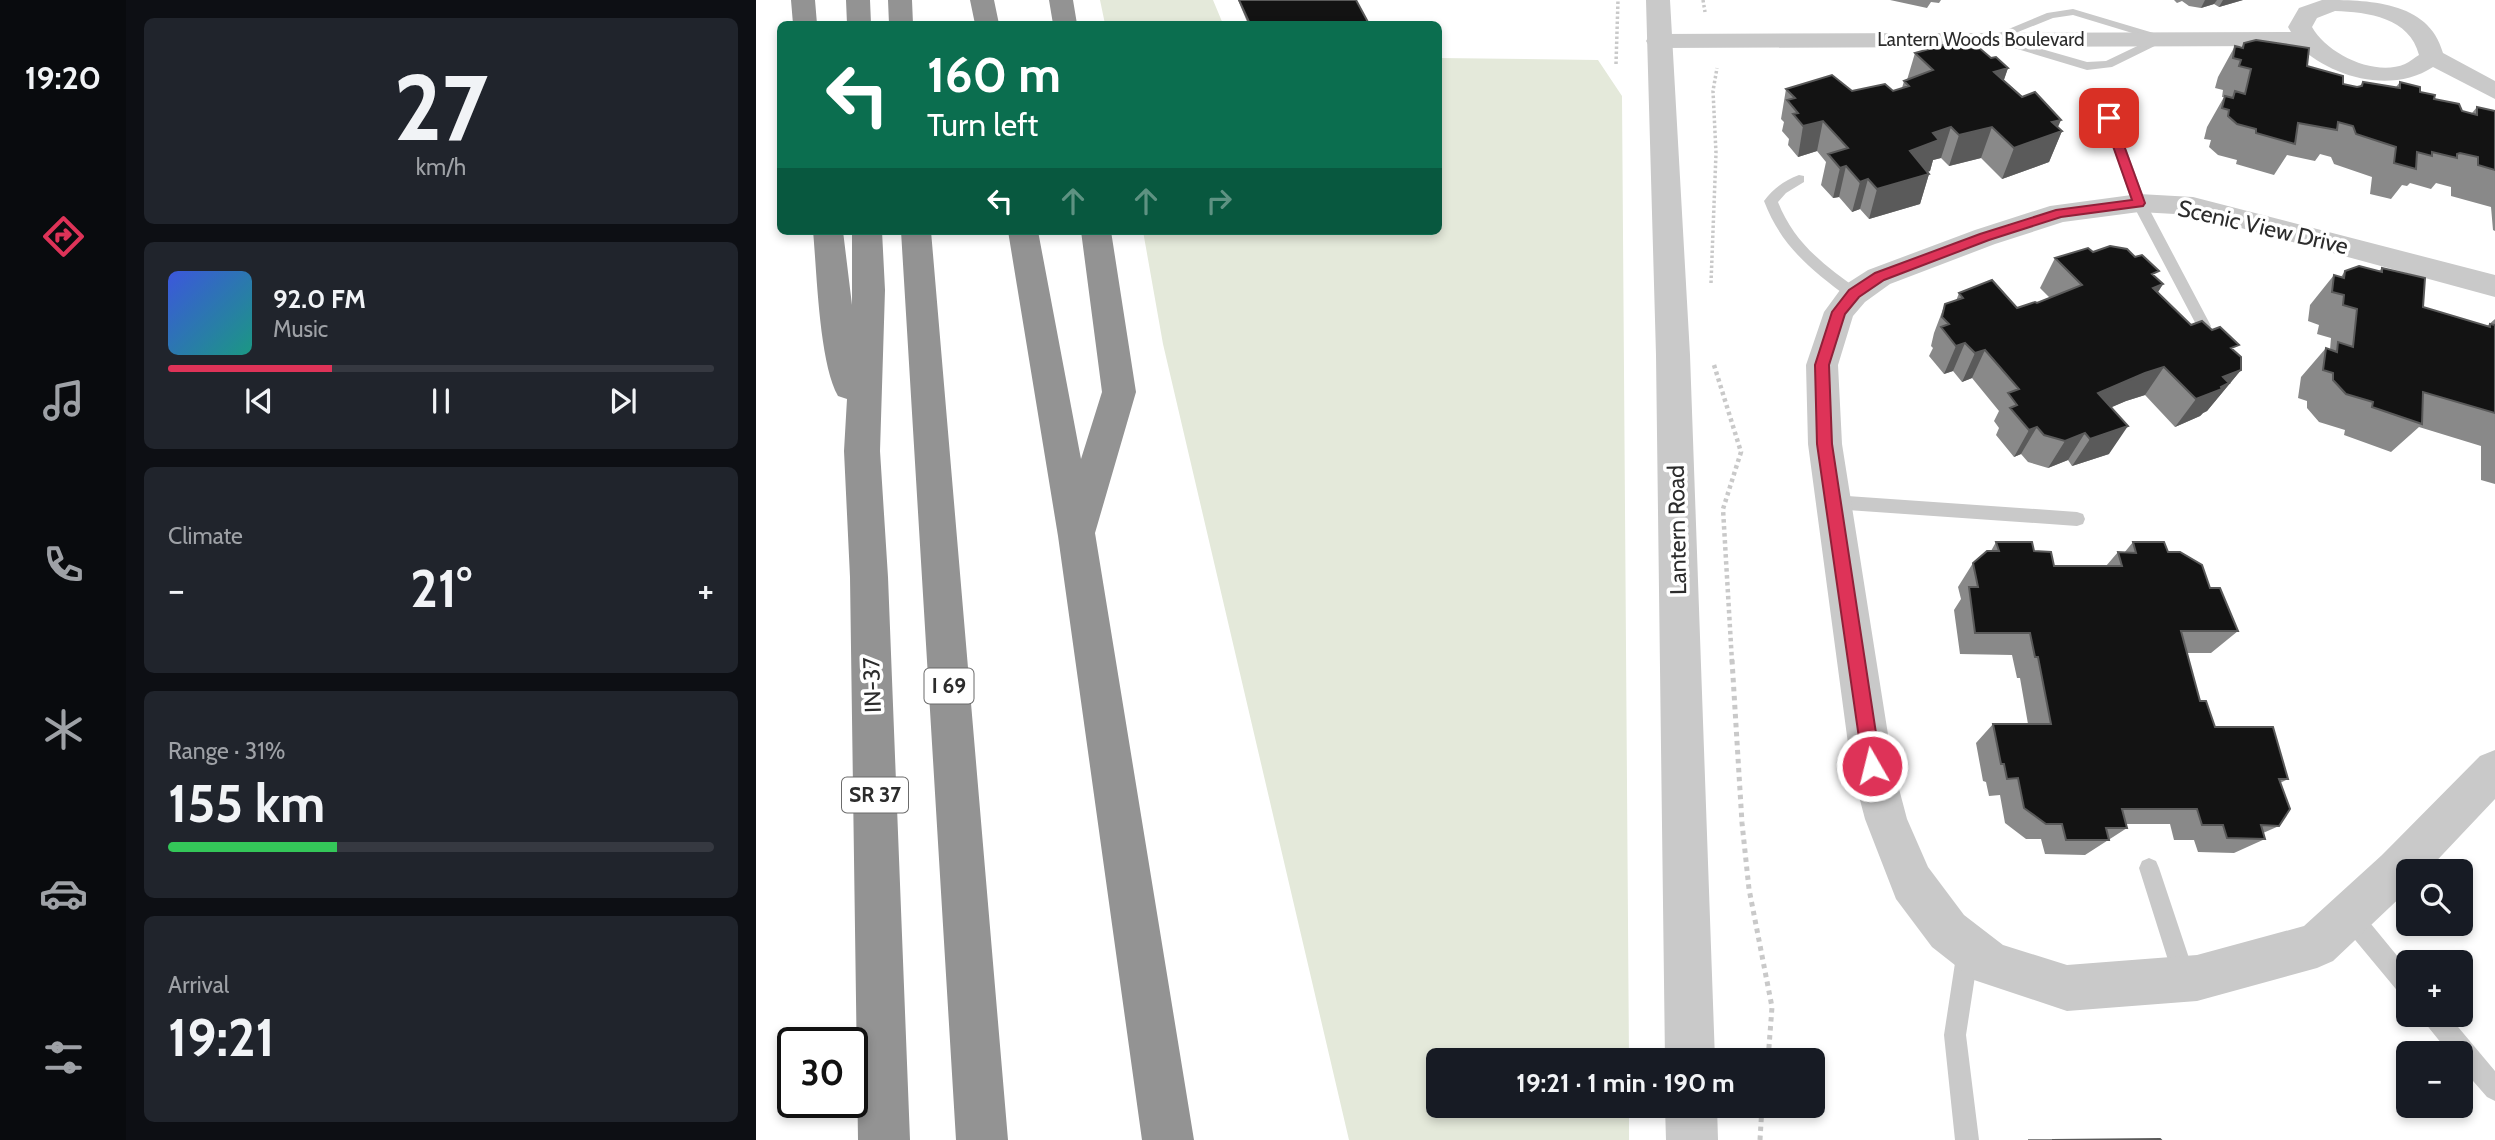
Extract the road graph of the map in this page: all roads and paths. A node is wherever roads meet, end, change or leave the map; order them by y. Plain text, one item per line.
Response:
1 (803, 0) edge
2 (858, 0) edge
3 (900, 0) edge
4 (982, 0) edge
5 (1061, 0) edge
6 (1618, 0) edge
7 (1658, 0) edge
8 (1703, 0) edge
9 (2394, 6) edge
10 (805, 21) edge
11 (859, 21) edge
12 (901, 21) edge
13 (986, 21) edge
14 (1064, 21) edge
15 (2304, 39) junction
16 (1709, 40) junction
17 (1658, 41) junction
18 (2432, 57) junction
19 (1616, 64) dead end
20 (2495, 91) edge
21 (2109, 118) dead end
22 (1799, 179) dead end
23 (2139, 203) junction
24 (828, 235) edge
25 (867, 235) edge
26 (916, 235) edge
27 (1024, 235) edge
28 (1097, 235) edge
29 (1711, 286) dead end
30 (2495, 286) edge
31 (1854, 293) junction
32 (2204, 326) edge
33 (1712, 354) dead end
34 (862, 451) junction
35 (1833, 502) junction
36 (2077, 519) dead end
37 (1077, 536) junction
38 (2495, 770) edge
39 (2149, 868) dead end
40 (2349, 915) junction
41 (1968, 947) junction
42 (2396, 972) edge
43 (2185, 979) junction
44 (2443, 1027) edge
45 (1690, 1048) edge
46 (1769, 1048) edge
47 (2495, 1089) edge
48 (1691, 1118) edge
49 (1761, 1118) edge
50 (884, 1140) edge
51 (982, 1140) edge
52 (1168, 1140) edge
53 (1692, 1140) edge
54 (1760, 1140) edge
55 (1966, 1140) edge

1 - 10 highway
2 - 11 highway
3 - 12 highway
4 - 13 highway
5 - 14 highway
6 - 19 path
7 - 17 street, Lantern Road
8 - 16 path
9 - 15 street
9 - 18 street
15 - 16 street, Lantern Woods Boulevard
15 - 18 street
16 - 17 street, Lantern Woods Boulevard
16 - 29 path
17 - 45 street, Lantern Road
18 - 20 street
21 - 23 lane
22 - 31 lane
23 - 30 street, Scenic View Drive
23 - 31 street, Scenic View Drive
23 - 32 lane
24 - 34 highway
25 - 34 highway, IN-37 / SR 37
26 - 51 highway, I 69
27 - 37 highway
28 - 37 highway
31 - 35 street, Scenic View Drive
33 - 46 path
34 - 50 highway, IN-37 / SR 37
35 - 36 lane
35 - 41 street, Scenic View Drive
37 - 52 highway
38 - 40 street, Scenic View Drive
39 - 43 lane
40 - 42 lane
40 - 43 street, Scenic View Drive
41 - 43 street, Scenic View Drive
41 - 55 lane
44 - 47 lane
48 - 53 street
49 - 54 path

